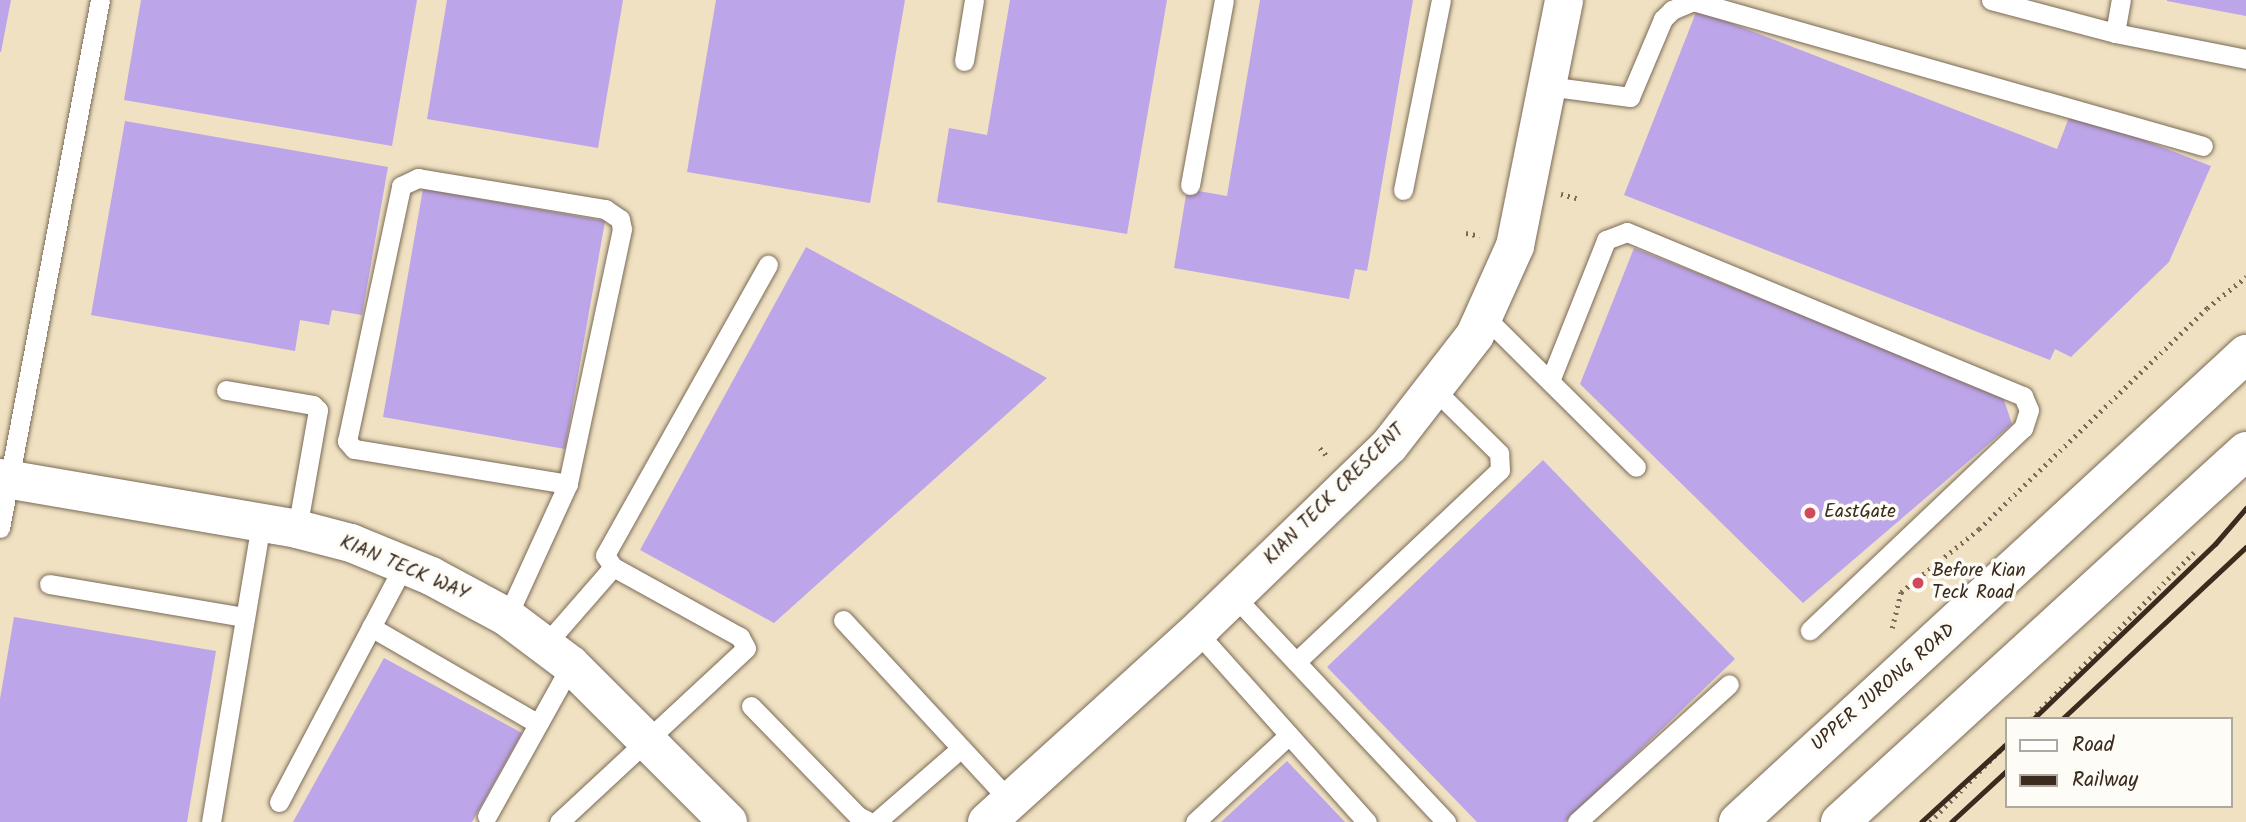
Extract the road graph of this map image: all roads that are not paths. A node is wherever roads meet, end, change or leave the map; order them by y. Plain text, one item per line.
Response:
1 (100, 0) edge
2 (974, 0) edge
3 (1224, 0) edge
4 (1441, 0) edge
5 (1564, 0) edge
6 (1991, 0) edge
7 (2121, 0) edge
8 (2115, 33) junction
9 (2246, 59) edge
10 (964, 61) dead end
11 (1547, 86) junction
12 (2203, 146) dead end
13 (1190, 185) dead end
14 (1404, 190) dead end
15 (768, 265) dead end
16 (1484, 316) junction
17 (2246, 354) edge
18 (1550, 381) junction
19 (1434, 388) junction
20 (226, 390) dead end
21 (2246, 451) edge
22 (1636, 467) dead end
23 (4, 478) edge
24 (568, 484) junction
25 (279, 525) junction
26 (0, 528) edge
27 (404, 565) junction
28 (613, 567) junction
29 (49, 584) dead end
30 (1234, 596) junction
31 (244, 617) junction
32 (507, 617) junction
33 (843, 620) dead end
34 (371, 627) junction
35 (1810, 630) dead end
36 (1197, 632) junction
37 (558, 655) junction
38 (1296, 662) junction
39 (1729, 684) dead end
40 (751, 706) dead end
41 (538, 724) junction
42 (1289, 736) junction
43 (647, 739) junction
44 (961, 748) junction
45 (279, 802) dead end
46 (998, 812) edge
47 (487, 816) dead end
48 (211, 822) edge
49 (559, 822) edge
50 (728, 822) edge
51 (870, 822) edge
52 (876, 822) edge
53 (1195, 822) edge
54 (1367, 822) edge
55 (1446, 822) edge
56 (1577, 822) edge
57 (1738, 822) edge
58 (1840, 822) edge

1 - 23 lane
2 - 10 lane
3 - 13 lane
4 - 14 lane
5 - 11 street, KIAN TECK CRESCENT
6 - 8 lane
7 - 8 lane
8 - 9 lane
11 - 12 lane
11 - 16 street, KIAN TECK CRESCENT
15 - 28 lane
16 - 18 lane
16 - 19 street, KIAN TECK CRESCENT
17 - 57 street, UPPER JURONG ROAD
18 - 22 lane
18 - 35 lane
19 - 30 street, KIAN TECK CRESCENT
19 - 38 lane
20 - 25 lane
21 - 58 street
23 - 25 street, KIAN TECK WAY
23 - 26 lane
24 - 24 lane
24 - 32 lane
25 - 27 street, KIAN TECK WAY
25 - 31 lane
27 - 32 street, KIAN TECK WAY
27 - 34 lane
28 - 37 lane
28 - 43 lane
29 - 31 lane
30 - 36 street, KIAN TECK CRESCENT
30 - 38 lane
31 - 48 lane
32 - 37 street, KIAN TECK WAY
33 - 44 lane
34 - 41 lane
34 - 45 lane
36 - 42 lane
36 - 46 street, KIAN TECK CRESCENT
37 - 41 lane
37 - 43 street, KIAN TECK WAY
38 - 55 lane
39 - 56 lane
40 - 51 lane
41 - 47 lane
42 - 53 lane
42 - 54 lane
43 - 49 lane
43 - 50 street, KIAN TECK WAY
44 - 46 lane
44 - 52 lane

